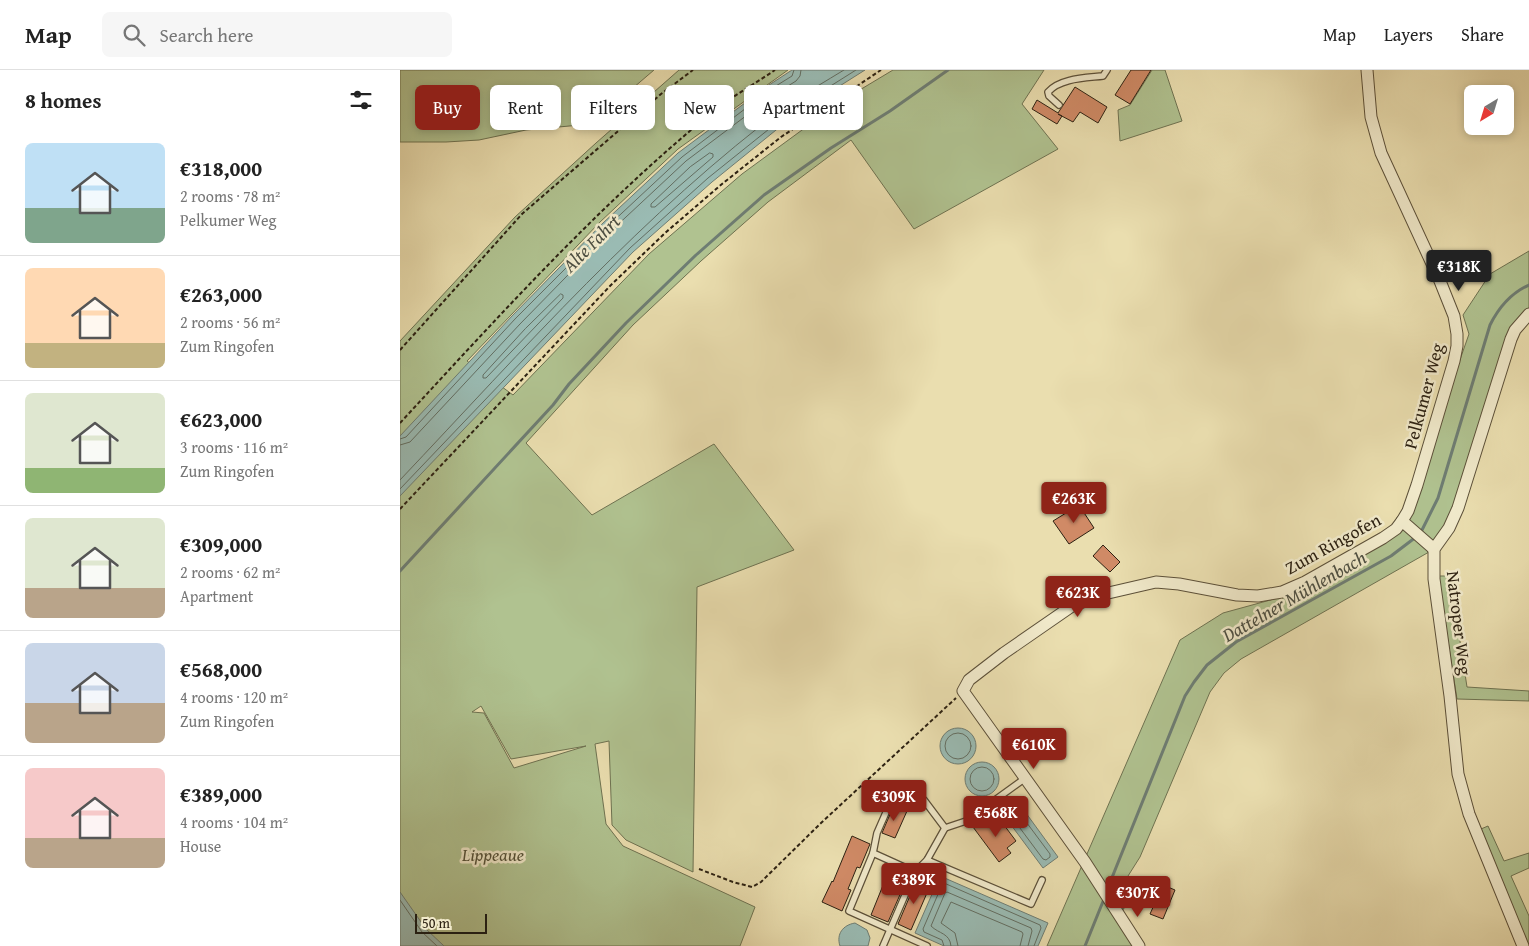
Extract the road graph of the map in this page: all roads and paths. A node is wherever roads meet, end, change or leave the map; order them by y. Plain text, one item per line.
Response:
1 (693, 70) edge
2 (775, 70) edge
3 (881, 70) edge
4 (1107, 70) edge
5 (1367, 70) edge
6 (1059, 105) dead end
7 (1529, 314) edge
8 (400, 350) edge
9 (400, 423) edge
10 (400, 509) edge
11 (1402, 521) junction
12 (1434, 549) junction
13 (963, 691) junction
14 (1024, 778) junction
15 (944, 828) junction
16 (874, 853) junction
17 (928, 860) junction
18 (699, 870) dead end
19 (915, 872) junction
20 (1042, 880) dead end
21 (890, 930) junction
22 (883, 946) edge
23 (927, 946) edge
24 (1139, 946) edge
25 (1523, 946) edge

1 - 8 path
2 - 9 path
3 - 10 path
4 - 6 lane
5 - 11 street, Pelkumer Weg
7 - 12 street, Natroper Weg
11 - 12 street
11 - 13 street, Zum Ringofen
12 - 25 street, Natroper Weg
13 - 14 street
13 - 18 path
14 - 15 lane
14 - 24 street
15 - 16 lane
15 - 17 lane
16 - 19 lane
16 - 21 lane
17 - 19 lane
17 - 20 lane
19 - 21 lane
21 - 22 lane
21 - 23 lane

